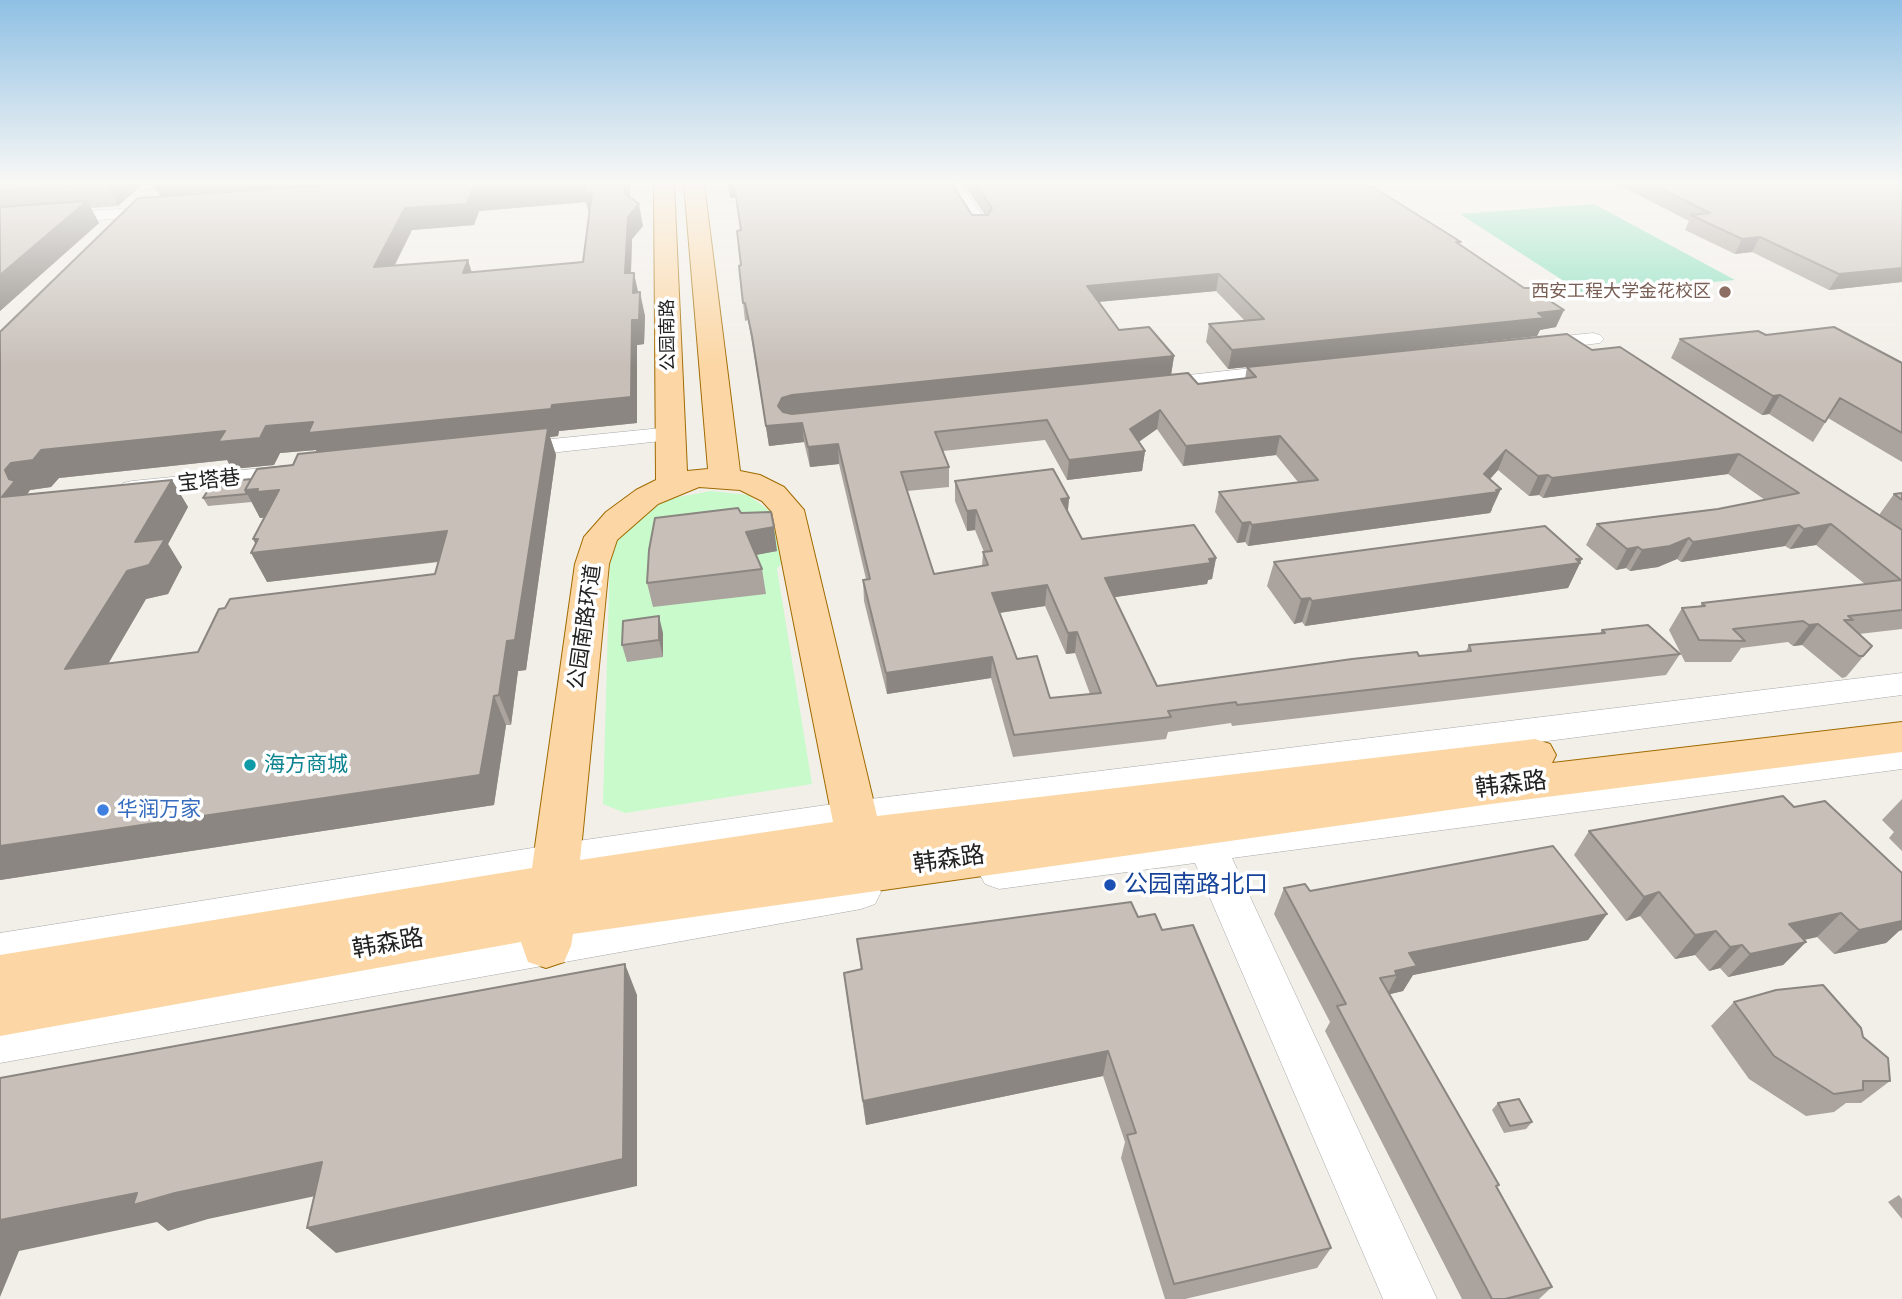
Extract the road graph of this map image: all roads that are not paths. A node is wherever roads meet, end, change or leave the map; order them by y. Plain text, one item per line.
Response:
1 (666, 245) edge
2 (700, 245) edge
3 (1570, 324) dead end
4 (1593, 339) junction
5 (1510, 348) edge
6 (1615, 354) edge
7 (1316, 369) edge
8 (1124, 389) edge
9 (671, 434) junction
10 (492, 452) edge
11 (314, 470) edge
12 (725, 478) junction
13 (672, 485) junction
14 (108, 492) edge
15 (1902, 684) edge
16 (1902, 710) edge
17 (1902, 737) edge
18 (1902, 756) edge
19 (1207, 846) junction
20 (868, 853) junction
21 (552, 902) junction
22 (0, 951) edge
23 (0, 979) edge
24 (0, 1011) edge
25 (0, 1042) edge
26 (1410, 1299) edge

1 - 9 main road, 公园南路
2 - 12 main road, 公园南路
3 - 4 street
4 - 5 street
4 - 6 street
7 - 8 street
9 - 10 street
9 - 13 main road, 公园南路
11 - 14 street, 宝塔巷
12 - 13 main road, 公园南路环道
12 - 20 main road, 公园南路环道
13 - 21 main road, 公园南路环道
15 - 20 street
16 - 20 main road, 韩森路
17 - 20 main road, 韩森路
18 - 19 street
19 - 20 street
19 - 26 street
20 - 21 main road, 韩森路
21 - 22 street
21 - 23 main road, 韩森路
21 - 24 main road, 韩森路
21 - 25 street

